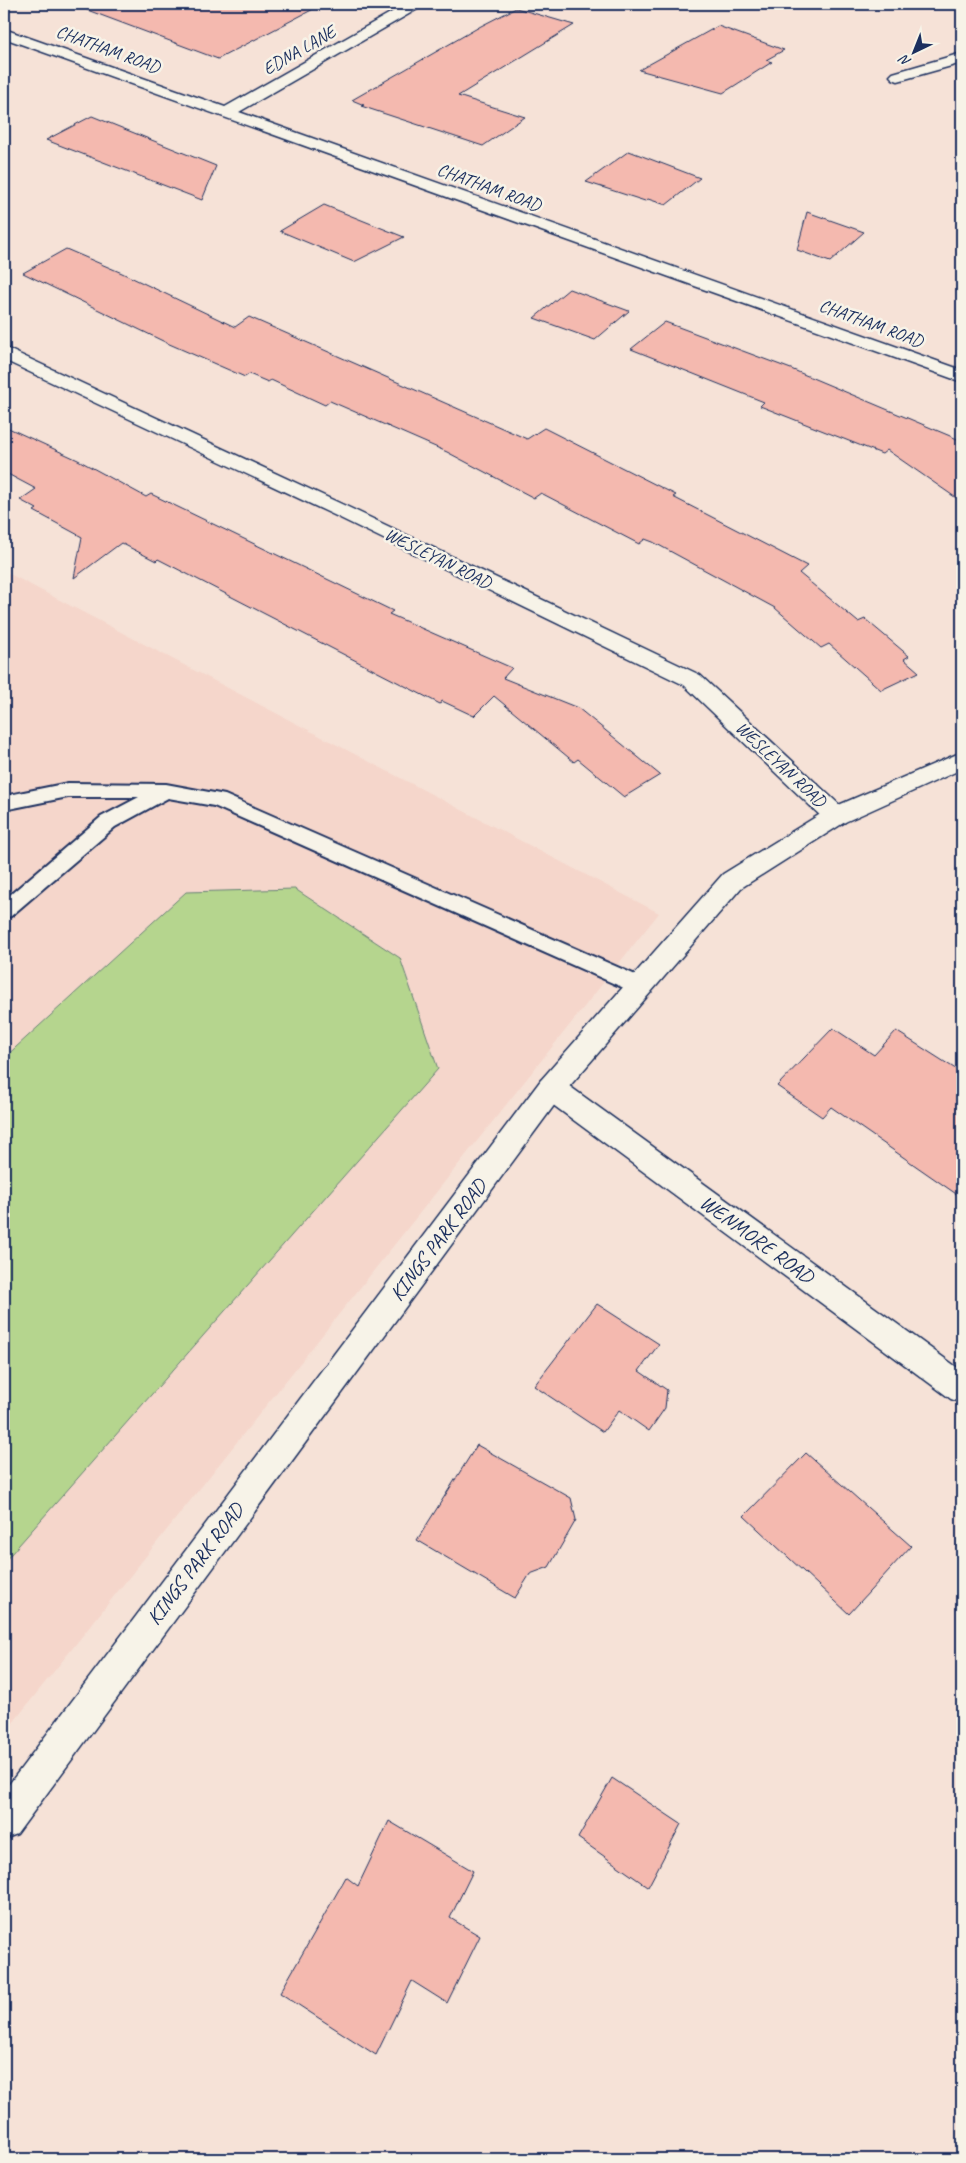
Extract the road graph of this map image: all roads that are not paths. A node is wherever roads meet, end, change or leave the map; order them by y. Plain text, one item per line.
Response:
1 (416, 4) edge
2 (4, 33) edge
3 (962, 58) edge
4 (898, 76) dead end
5 (226, 113) junction
6 (4, 353) edge
7 (962, 376) edge
8 (962, 760) edge
9 (166, 791) junction
10 (4, 802) edge
11 (836, 816) junction
12 (4, 912) edge
13 (640, 986) junction
14 (551, 1088) junction
15 (962, 1389) edge
16 (4, 1821) edge

1 - 5 street, EDNA LANE
2 - 5 street, CHATHAM ROAD
3 - 4 street
5 - 7 street, CHATHAM ROAD
6 - 11 street, WESLEYAN ROAD
8 - 11 street, KINGS PARK ROAD
9 - 10 lane
9 - 12 lane
9 - 13 lane
11 - 13 street, KINGS PARK ROAD
13 - 14 street, KINGS PARK ROAD
14 - 15 street, WENMORE ROAD
14 - 16 street, KINGS PARK ROAD

